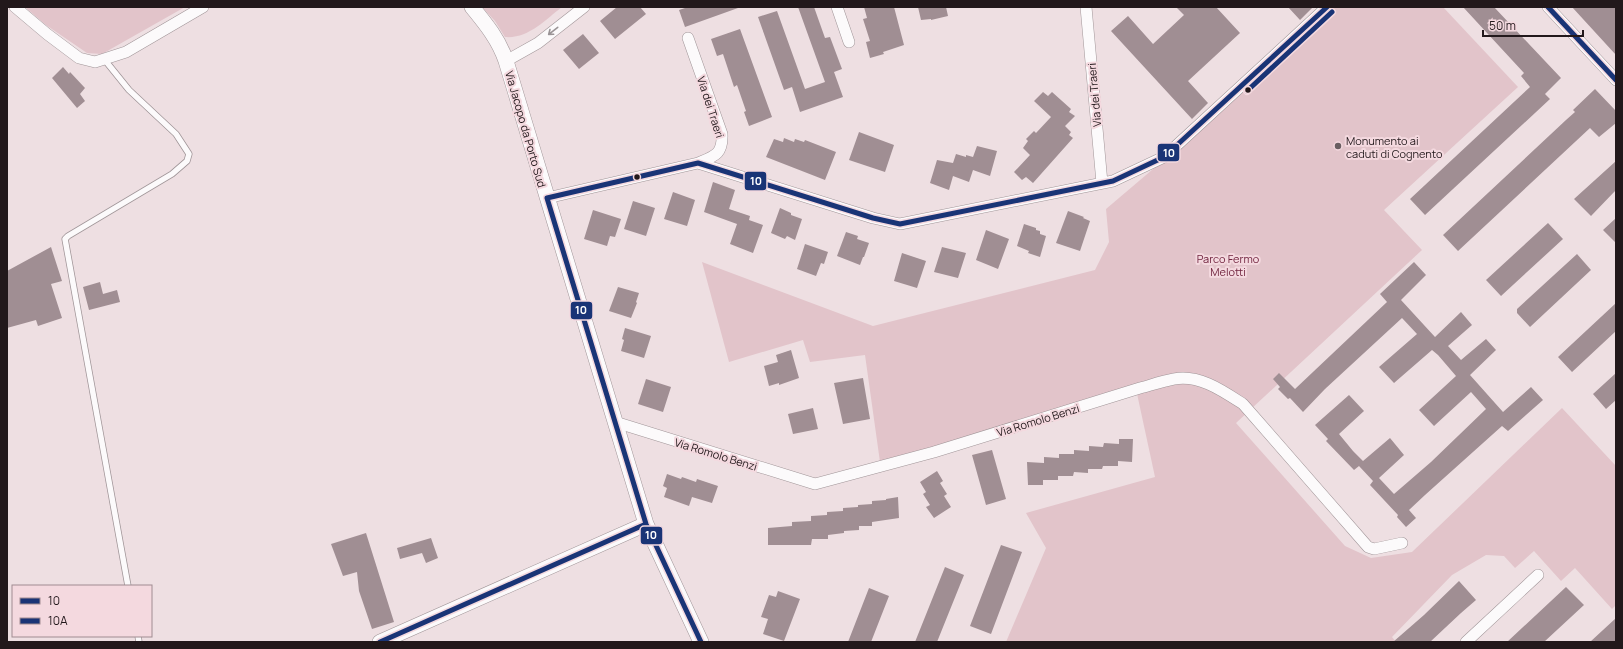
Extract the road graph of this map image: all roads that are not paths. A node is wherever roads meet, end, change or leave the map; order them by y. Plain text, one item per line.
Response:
1 (15, 7) edge
2 (203, 7) edge
3 (472, 7) edge
4 (584, 7) edge
5 (837, 7) edge
6 (1086, 7) edge
7 (1327, 7) edge
8 (1548, 7) edge
9 (688, 38) dead end
10 (849, 42) dead end
11 (104, 59) junction
12 (506, 61) junction
13 (1616, 80) edge
14 (698, 163) junction
15 (1102, 183) junction
16 (547, 198) junction
17 (614, 422) junction
18 (646, 524) junction
19 (1402, 543) dead end
20 (1538, 576) dead end
21 (128, 585) edge
22 (380, 642) edge
23 (701, 642) edge
24 (1466, 642) edge

1 - 11 street
2 - 11 street
3 - 12 street, Via Jacopo da Porto Sud
4 -> 12 street
5 - 10 street
6 - 15 street, Via dei Traeri
7 - 15 street
8 - 13 street
9 - 14 street, Via dei Traeri
11 - 21 lane
12 - 16 street, Via Jacopo da Porto Sud
14 - 15 street
14 - 16 street, Via dei Traeri
16 - 17 street, Via Jacopo da Porto Sud
17 - 18 street, Via Jacopo da Porto Sud
17 - 19 street, Via Romolo Benzi
18 - 22 street
18 - 23 street, Via Jacopo da Porto Sud
20 - 24 street

